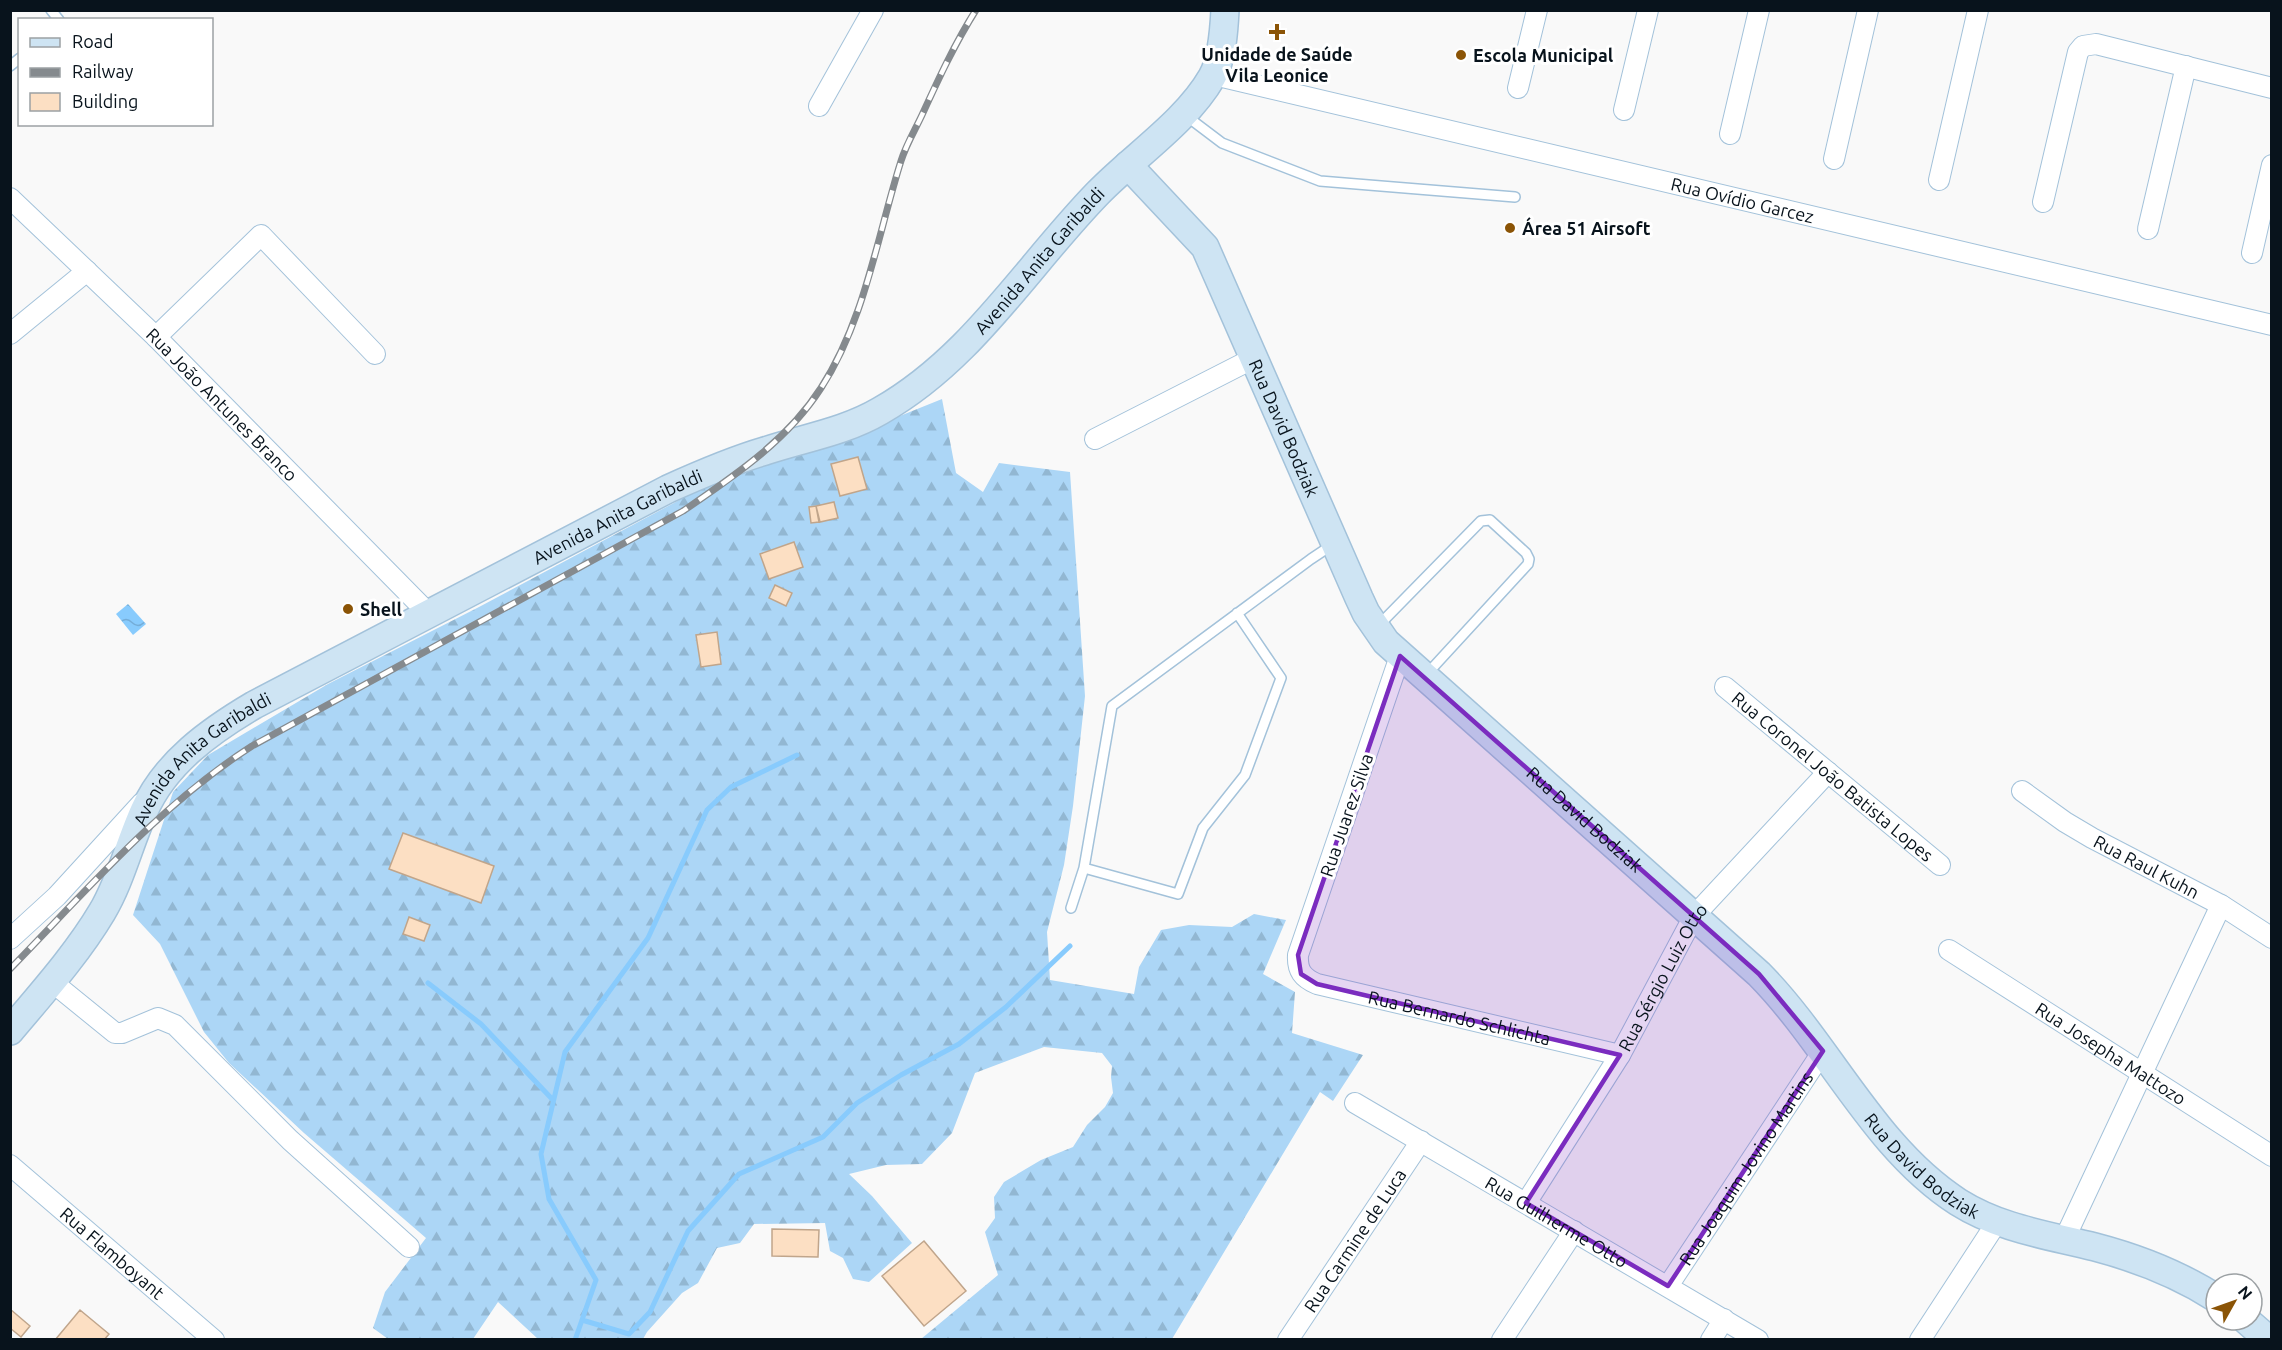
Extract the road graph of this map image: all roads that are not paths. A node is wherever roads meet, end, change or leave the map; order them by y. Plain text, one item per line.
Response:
1 (1537, 10) edge
2 (1648, 10) edge
3 (1759, 10) edge
4 (1868, 10) edge
5 (1978, 10) edge
6 (1224, 12) edge
7 (864, 15) edge
8 (2186, 66) junction
9 (1214, 75) junction
10 (1518, 88) dead end
11 (2271, 88) edge
12 (819, 106) dead end
13 (1624, 110) dead end
14 (1183, 114) junction
15 (1730, 134) dead end
16 (1834, 159) dead end
17 (1128, 165) junction
18 (2271, 165) edge
19 (1939, 180) dead end
20 (10, 198) edge
21 (1515, 198) dead end
22 (2043, 202) dead end
23 (2148, 229) dead end
24 (2252, 253) dead end
25 (87, 271) junction
26 (2271, 325) edge
27 (10, 334) edge
28 (156, 337) junction
29 (375, 354) dead end
30 (1254, 358) junction
31 (1095, 439) dead end
32 (1335, 544) junction
33 (1236, 613) junction
34 (429, 614) junction
35 (1376, 629) junction
36 (1400, 656) junction
37 (1424, 677) junction
38 (1725, 687) dead end
39 (1828, 772) junction
40 (158, 786) junction
41 (2022, 791) dead end
42 (1940, 865) dead end
43 (1084, 868) junction
44 (2221, 905) junction
45 (1071, 908) dead end
46 (1695, 916) junction
47 (2271, 938) edge
48 (10, 939) edge
49 (1949, 950) dead end
50 (1301, 974) joint
51 (51, 981) junction
52 (10, 1031) edge
53 (1823, 1051) junction
54 (1620, 1055) junction
55 (2142, 1073) junction
56 (1354, 1102) dead end
57 (1421, 1141) junction
58 (2271, 1156) edge
59 (10, 1165) edge
60 (1526, 1203) junction
61 (1997, 1222) junction
62 (1574, 1231) junction
63 (2064, 1240) junction
64 (409, 1247) dead end
65 (1668, 1286) junction
66 (2204, 1292) edge
67 (1724, 1319) junction
68 (214, 1340) edge
69 (1288, 1340) edge
70 (1502, 1340) edge
71 (1711, 1340) edge
72 (1758, 1340) edge
73 (1920, 1340) edge

1 - 10 street
2 - 13 street
3 - 15 street
4 - 16 street
5 - 19 street
6 - 9 street, Avenida Anita Garibaldi
7 - 12 street
8 - 11 street
8 - 22 street
8 - 23 street
9 - 14 street, Avenida Anita Garibaldi
9 - 26 street, Rua Ovídio Garcez
14 - 17 street, Avenida Anita Garibaldi
14 - 21 lane
17 - 30 street, Rua David Bodziak
17 - 34 street, Avenida Anita Garibaldi
18 - 24 street
20 - 25 street, Rua João Antunes Branco
25 - 27 street
25 - 28 street, Rua João Antunes Branco
28 - 29 street
28 - 34 street, Rua João Antunes Branco
30 - 31 street
30 - 32 street, Rua David Bodziak
32 - 33 lane
32 - 35 street, Rua David Bodziak
33 - 43 lane
33 - 43 lane
34 - 40 street, Avenida Anita Garibaldi
35 - 36 street, Rua David Bodziak
35 - 37 lane
36 - 37 street, Rua David Bodziak
36 - 50 street, Rua Juarez Silva
37 - 46 street, Rua David Bodziak
38 - 39 street, Rua Coronel João Batista Lopes
39 - 42 street, Rua Coronel João Batista Lopes
39 - 46 street, Rua Sérgio Luiz Otto
40 - 48 street
40 - 51 street, Avenida Anita Garibaldi
41 - 44 street, Rua Raul Kuhn
43 - 45 lane
44 - 47 street, Rua Raul Kuhn
44 - 55 street
46 - 53 street, Rua David Bodziak
46 - 54 street, Rua Sérgio Luiz Otto
49 - 55 street, Rua Josepha Mattozo
50 - 54 street, Rua Bernardo Schlichta
51 - 52 street, Avenida Anita Garibaldi
51 - 64 street
53 - 61 street, Rua David Bodziak
53 - 65 street, Rua Joaquim Jovino Martins
54 - 60 street, Rua Sérgio Luiz Otto
55 - 58 street, Rua Josepha Mattozo
55 - 63 street
56 - 57 street, Rua Guilherme Otto
57 - 60 street, Rua Guilherme Otto
57 - 69 street, Rua Carmine de Luca
59 - 68 street, Rua Flamboyant
60 - 62 street, Rua Guilherme Otto
61 - 63 street, Rua David Bodziak
61 - 73 street
62 - 65 street, Rua Guilherme Otto
62 - 70 street
63 - 66 street, Rua David Bodziak
65 - 67 street, Rua Guilherme Otto
67 - 71 street
67 - 72 street, Rua Guilherme Otto

